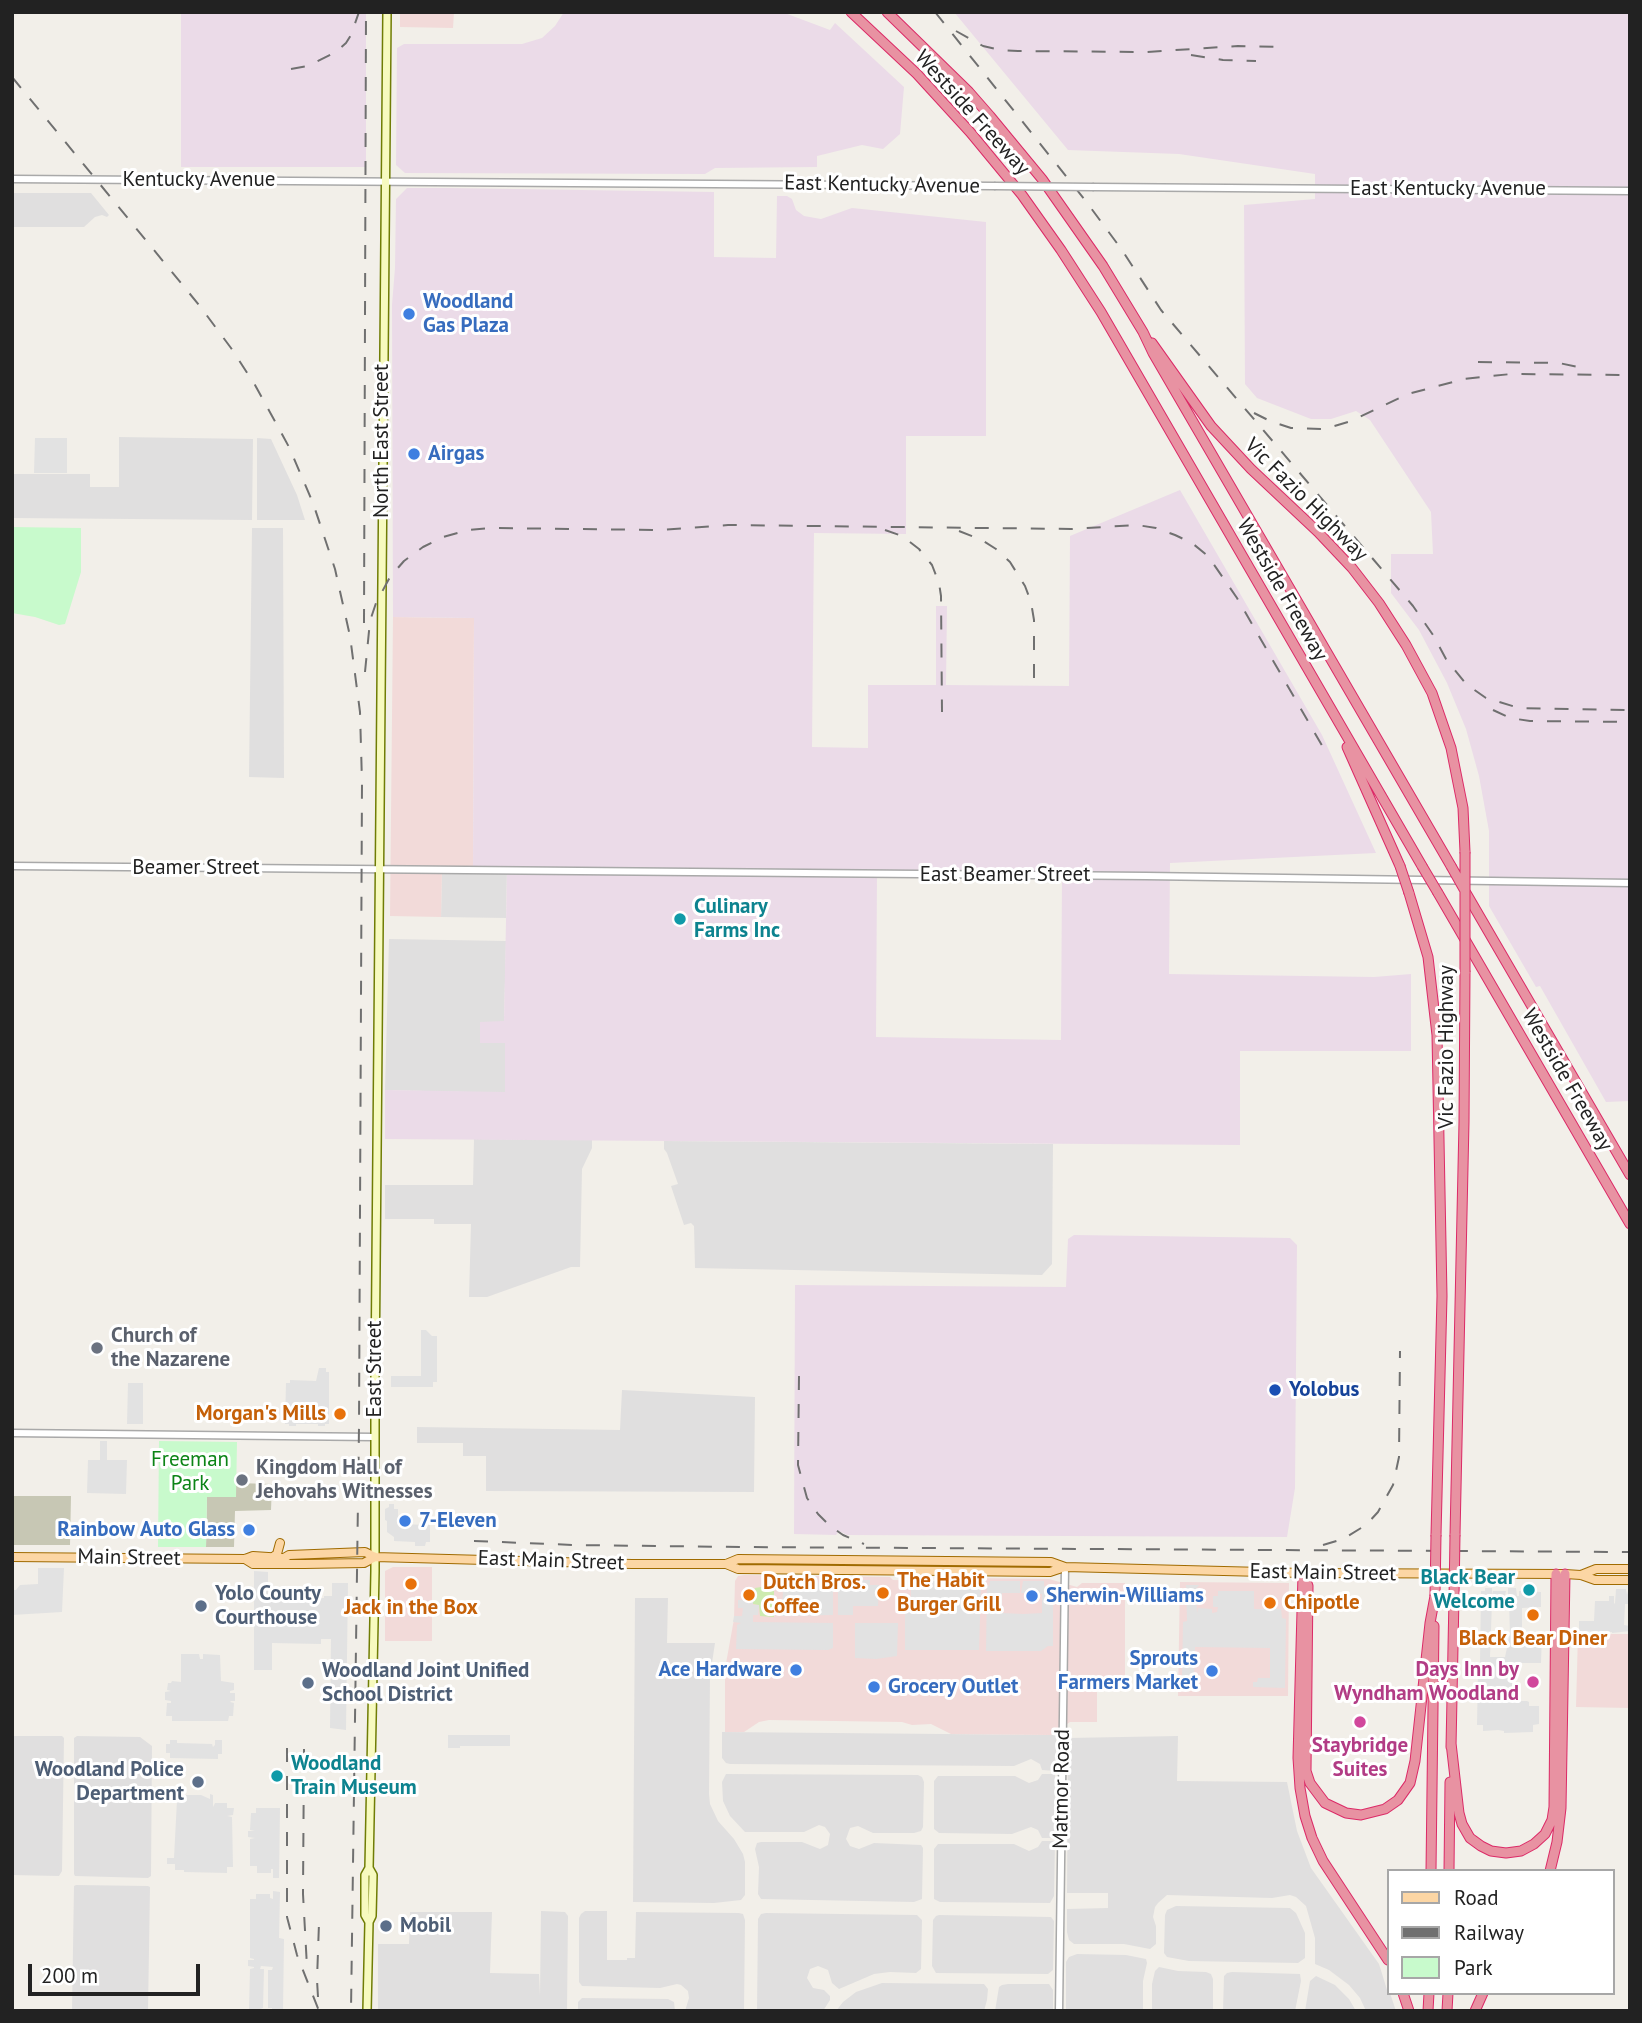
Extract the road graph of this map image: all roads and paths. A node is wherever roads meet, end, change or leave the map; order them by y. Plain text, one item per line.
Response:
1 (387, 12) edge
2 (845, 12) edge
3 (851, 12) edge
4 (887, 12) edge
5 (894, 12) edge
6 (868, 27) junction
7 (969, 92) junction
8 (12, 179) edge
9 (385, 181) junction
10 (1630, 191) edge
11 (1143, 332) junction
12 (1330, 707) junction
13 (12, 866) edge
14 (380, 869) junction
15 (1630, 883) edge
16 (1630, 1175) edge
17 (1630, 1224) edge
18 (12, 1433) edge
19 (374, 1437) junction
20 (289, 1555) junction
21 (12, 1557) edge
22 (273, 1557) junction
23 (375, 1557) junction
24 (244, 1559) junction
25 (1065, 1567) junction
26 (1630, 1571) edge
27 (1303, 1573) junction
28 (1560, 1574) junction
29 (1581, 1575) junction
30 (1625, 1580) edge
31 (1435, 1596) junction
32 (1451, 1743) junction
33 (1431, 1869) edge
34 (1449, 1869) edge
35 (1550, 1869) edge
36 (1386, 1957) edge
37 (1482, 1995) edge
38 (367, 2011) edge
39 (1059, 2011) edge
40 (1475, 2011) edge

1 - 9 main road, North East Street
2 - 6 highway
3 - 6 highway, Westside Freeway
4 - 7 highway, Westside Freeway
5 - 7 highway
6 - 12 highway, Westside Freeway
7 - 11 highway, Westside Freeway
8 - 9 street, Kentucky Avenue
9 - 10 street, East Kentucky Avenue, bridge
9 - 14 main road, North East Street
11 - 16 highway, Westside Freeway, bridge
11 - 32 highway, Vic Fazio Highway, bridge
12 - 17 highway, Westside Freeway, bridge
12 - 31 highway, Vic Fazio Highway, bridge
13 - 14 street, Beamer Street
14 - 15 street, East Beamer Street
14 - 19 main road, East Street
18 - 19 street
19 - 23 main road, East Street
20 - 22 main road, Main Street
20 - 22 main road
20 - 23 main road, Main Street
21 - 24 main road, Main Street
22 - 24 main road, Main Street
23 - 24 main road, Main Street
23 - 25 main road, East Main Street
23 - 38 main road, East Street
25 - 27 main road, East Main Street
25 - 39 street, Matmor Road
26 - 29 main road, East Main Street
26 - 30 main road
27 - 28 main road, East Main Street
27 - 31 highway
27 - 36 highway
28 - 29 main road, East Main Street
28 - 32 highway
28 - 35 highway
29 - 30 main road, East Main Street
31 - 33 highway, Vic Fazio Highway
32 - 34 highway, Vic Fazio Highway
37 - 40 highway

